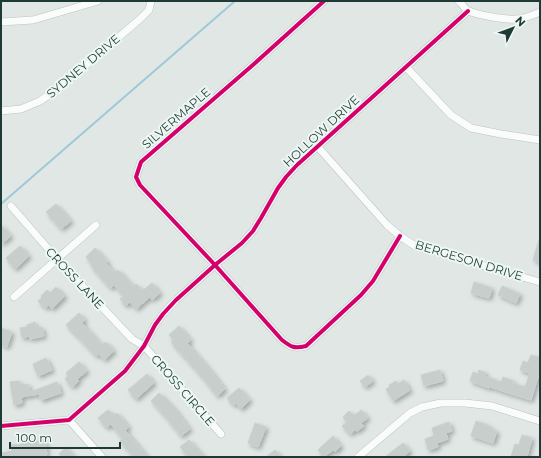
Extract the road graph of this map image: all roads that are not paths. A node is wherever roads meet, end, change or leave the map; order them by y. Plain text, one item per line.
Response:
1 (98, 1) edge
2 (152, 1) edge
3 (324, 1) edge
4 (459, 1) edge
5 (468, 11) junction
6 (540, 12) edge
7 (1, 22) edge
8 (406, 67) junction
9 (1, 111) edge
10 (540, 140) edge
11 (318, 147) junction
12 (11, 206) dead end
13 (96, 225) dead end
14 (400, 236) junction
15 (57, 259) junction
16 (215, 266) junction
17 (540, 282) edge
18 (14, 297) dead end
19 (144, 346) junction
20 (69, 420) junction
21 (540, 421) edge
22 (1, 426) edge
23 (221, 434) dead end
24 (102, 457) edge
25 (358, 457) edge

1 - 7 street
2 - 9 street, SYDNEY DRIVE
3 - 16 street, SILVERMAPLE
4 - 5 street
5 - 6 street
5 - 8 street, HOLLOW DRIVE
8 - 10 street
8 - 11 street, HOLLOW DRIVE
11 - 14 street, BERGESON DRIVE
11 - 16 street, HOLLOW DRIVE
12 - 15 street, CROSS LANE
13 - 15 street
14 - 16 street, SILVERMAPLE
14 - 17 street, BERGESON DRIVE
15 - 18 street
15 - 19 street, CROSS LANE
16 - 19 street, HOLLOW DRIVE
19 - 20 street, HOLLOW DRIVE
19 - 23 street, CROSS CIRCLE
20 - 22 street
20 - 24 street
21 - 25 street

